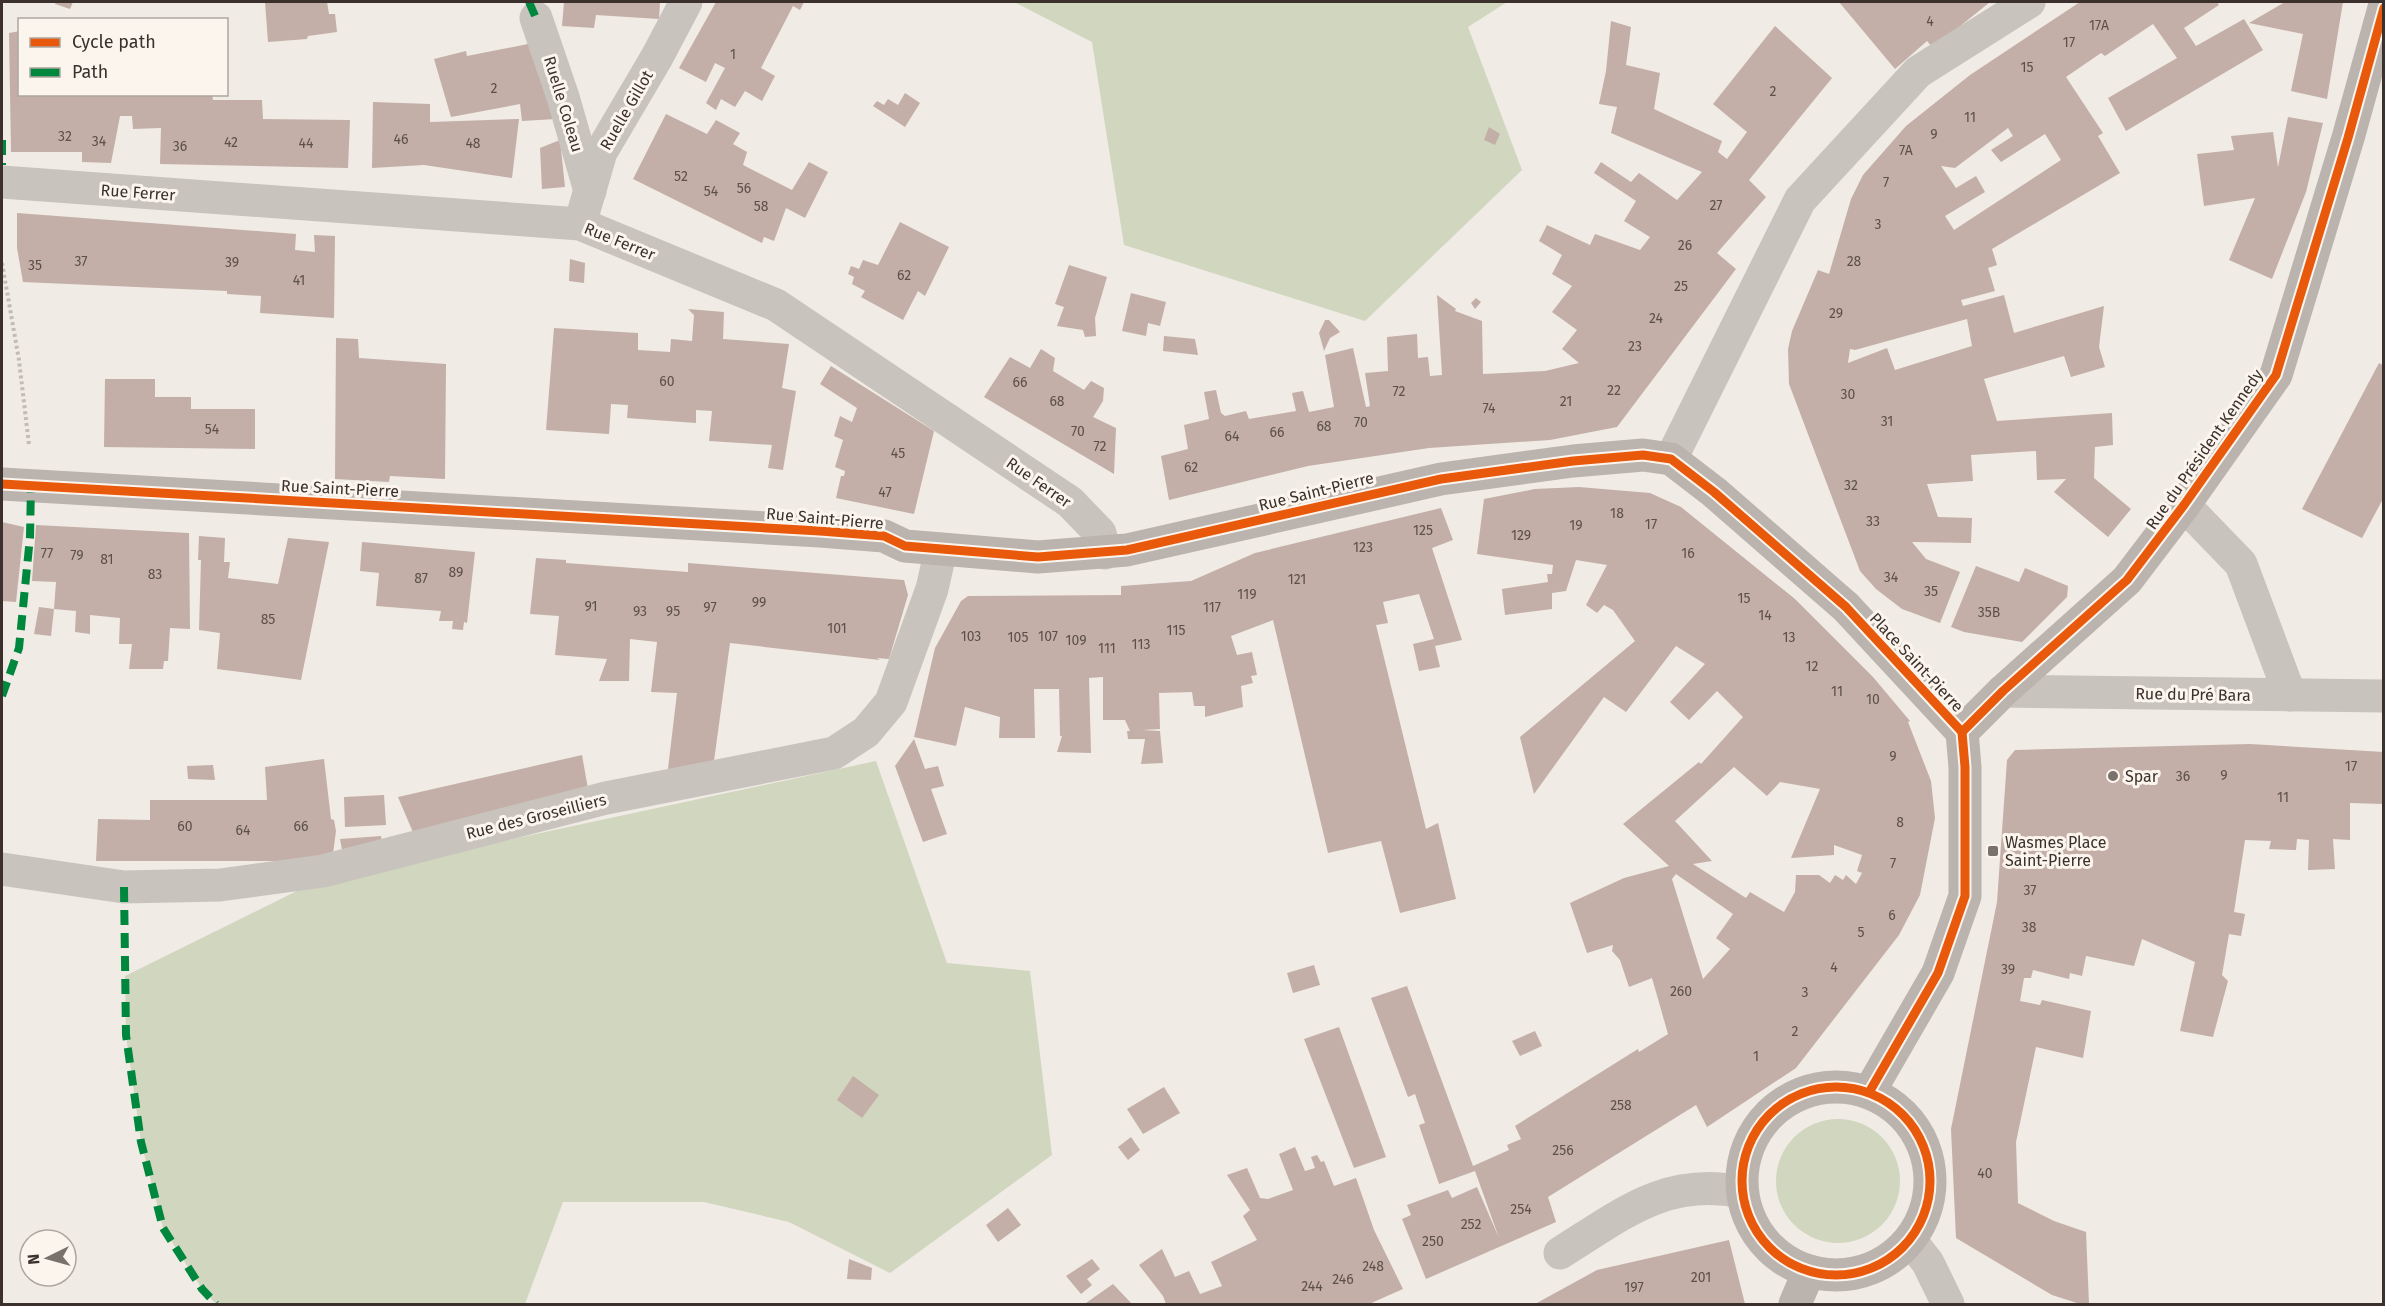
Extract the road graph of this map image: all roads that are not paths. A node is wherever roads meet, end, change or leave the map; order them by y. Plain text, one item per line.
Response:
1 (686, 2) edge
2 (2029, 2) edge
3 (2384, 8) edge
4 (536, 18) dead end
5 (2, 182) edge
6 (590, 190) junction
7 (580, 224) junction
8 (1671, 459) junction
9 (16, 484) edge
10 (2184, 505) junction
11 (941, 549) junction
12 (1105, 553) junction
13 (2003, 691) junction
14 (2290, 695) junction
15 (2384, 696) edge
16 (1962, 732) junction
17 (2, 869) edge
18 (1871, 1089) junction
19 (1742, 1192) junction
20 (1911, 1241) junction
21 (1560, 1253) dead end
22 (1809, 1271) junction
23 (1795, 1305) edge
24 (1948, 1305) edge

1 - 6 street, Ruelle Gillot
2 - 8 street
3 - 10 street, Rue du Président Kennedy
4 - 6 street, Ruelle Coleau
5 - 7 street, Rue Ferrer
6 - 7 street, Ruelle Gillot
7 - 12 street, Rue Ferrer
8 - 12 street, Rue Saint-Pierre
8 - 16 street, Place Saint-Pierre
9 - 11 street, Rue Saint-Pierre
10 - 13 street, Rue du Président Kennedy
10 - 14 street
11 - 12 street, Rue Saint-Pierre
11 - 17 street, Rue des Groseilliers
13 - 14 street, Rue du Pré Bara
13 - 16 street, Rue du Président Kennedy
14 - 15 street, Rue du Pré Bara
16 - 18 street, Place Saint-Pierre
18 - 19 street
18 - 20 street
19 - 21 street
19 - 22 street
20 - 22 street
20 - 24 street
22 - 23 street

